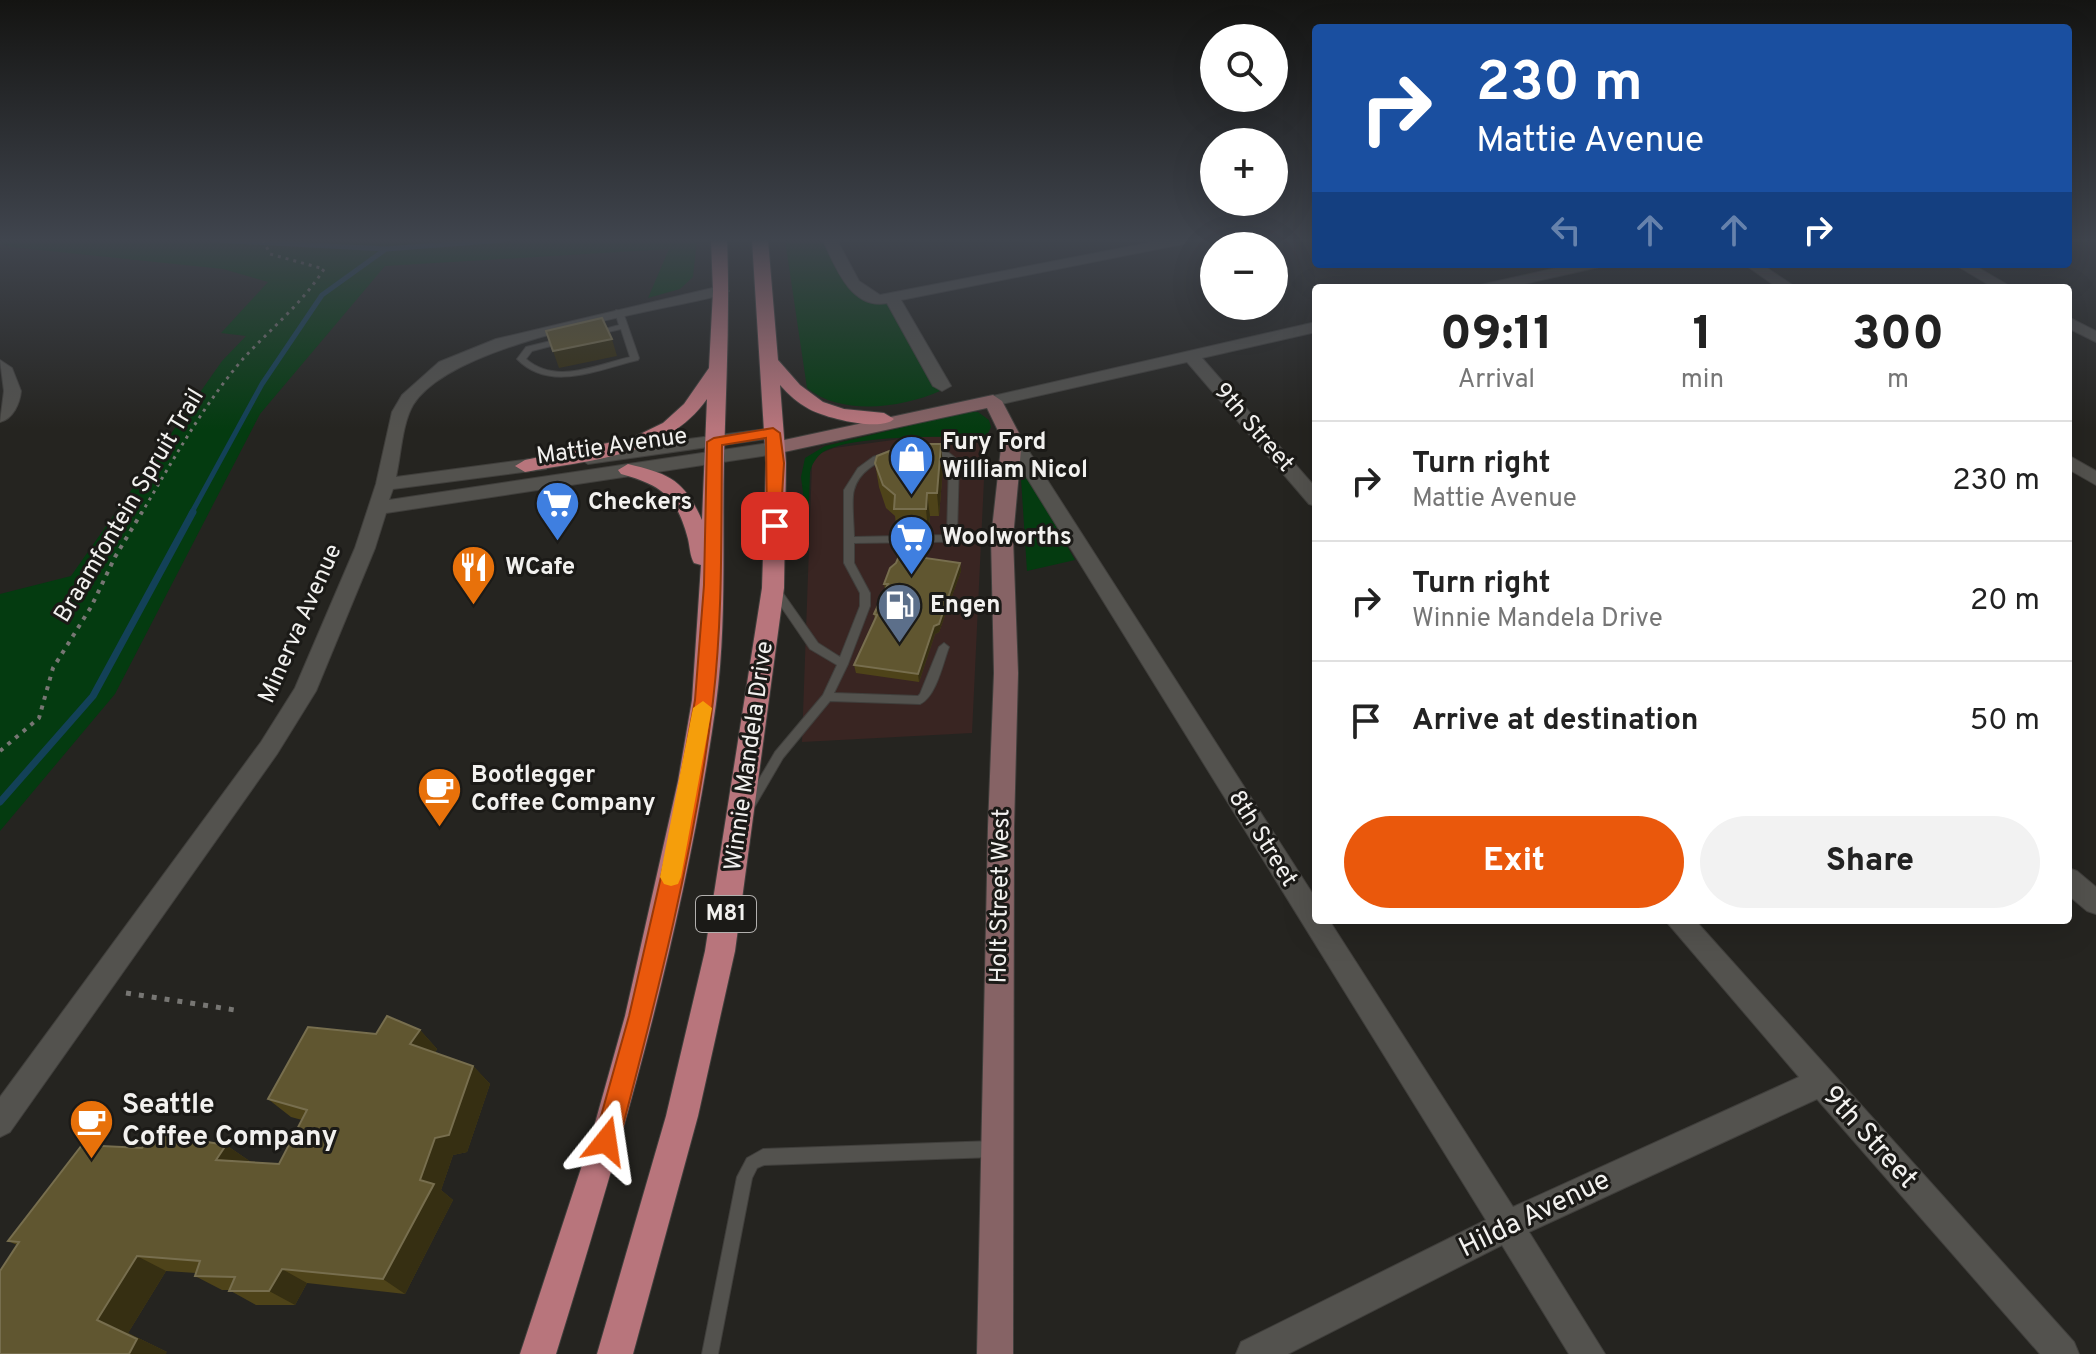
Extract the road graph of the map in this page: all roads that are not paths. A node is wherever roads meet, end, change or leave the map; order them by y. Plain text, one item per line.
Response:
1 (678, 303) edge
2 (721, 303) edge
3 (764, 303) edge
4 (895, 303) edge
5 (622, 319) junction
6 (2072, 324) edge
7 (1312, 328) edge
8 (581, 336) edge
9 (2096, 337) edge
10 (567, 339) edge
11 (1190, 355) junction
12 (767, 359) junction
13 (0, 365) edge
14 (719, 367) junction
15 (942, 386) dead end
16 (993, 401) junction
17 (0, 417) edge
18 (884, 419) junction
19 (1012, 439) junction
20 (774, 440) junction
21 (714, 450) junction
22 (2072, 464) edge
23 (525, 466) junction
24 (628, 470) junction
25 (2096, 479) edge
26 (385, 484) junction
27 (1312, 495) edge
28 (378, 508) junction
29 (1002, 538) junction
30 (952, 539) junction
31 (848, 540) junction
32 (773, 588) junction
33 (708, 640) junction
34 (944, 647) dead end
35 (843, 664) junction
36 (827, 697) junction
37 (742, 818) junction
38 (2072, 882) edge
39 (2096, 903) edge
40 (1312, 913) edge
41 (1319, 924) edge
42 (1681, 924) edge
43 (1819, 1083) junction
44 (0, 1122) edge
45 (997, 1148) junction
46 (1509, 1225) junction
47 (538, 1354) edge
48 (615, 1354) edge
49 (710, 1354) edge
50 (995, 1354) edge
51 (1253, 1354) edge
52 (1588, 1354) edge
53 (2062, 1354) edge

1 - 5 street, Minerva Avenue
2 - 14 main road, M81
3 - 12 main road, Winnie Mandela Drive / M81
4 - 15 street
5 - 8 lane
5 - 10 lane
5 - 26 street, Minerva Avenue
6 - 9 street
7 - 11 street, Mattie Avenue
11 - 16 street, Mattie Avenue
11 - 27 street, 9th Street
12 - 18 main road
12 - 20 main road, Winnie Mandela Drive / M81
13 - 17 street
14 - 21 main road, M81
14 - 23 main road
16 - 18 street, Mattie Avenue
16 - 19 street, 8th Street
16 - 20 street, Mattie Avenue
18 - 20 street, Mattie Avenue
19 - 29 street, Holt Street West
19 - 40 street, 8th Street
20 - 21 street, Mattie Avenue
20 - 32 main road, Winnie Mandela Drive / M81
21 - 23 street, Mattie Avenue
21 - 24 street, Mattie Avenue
21 - 33 main road, M81
22 - 25 street
23 - 26 street, Mattie Avenue
24 - 28 street, Mattie Avenue
24 - 33 main road
26 - 28 street, Minerva Avenue
28 - 44 street, Minerva Avenue
29 - 30 lane
29 - 45 street, Holt Street West
30 - 31 lane
30 - 31 lane
31 - 35 lane
32 - 35 lane
32 - 37 main road, Winnie Mandela Drive / M81
33 - 47 main road, M81
34 - 36 lane
35 - 36 lane
36 - 37 lane
37 - 48 main road, Winnie Mandela Drive / M81
38 - 39 street
41 - 46 street, 8th Street
42 - 43 street, 9th Street
43 - 46 street, Hilda Avenue
43 - 53 street, 9th Street
45 - 49 lane
45 - 50 street, Holt Street West
46 - 51 street, Hilda Avenue
46 - 52 street, 8th Street

